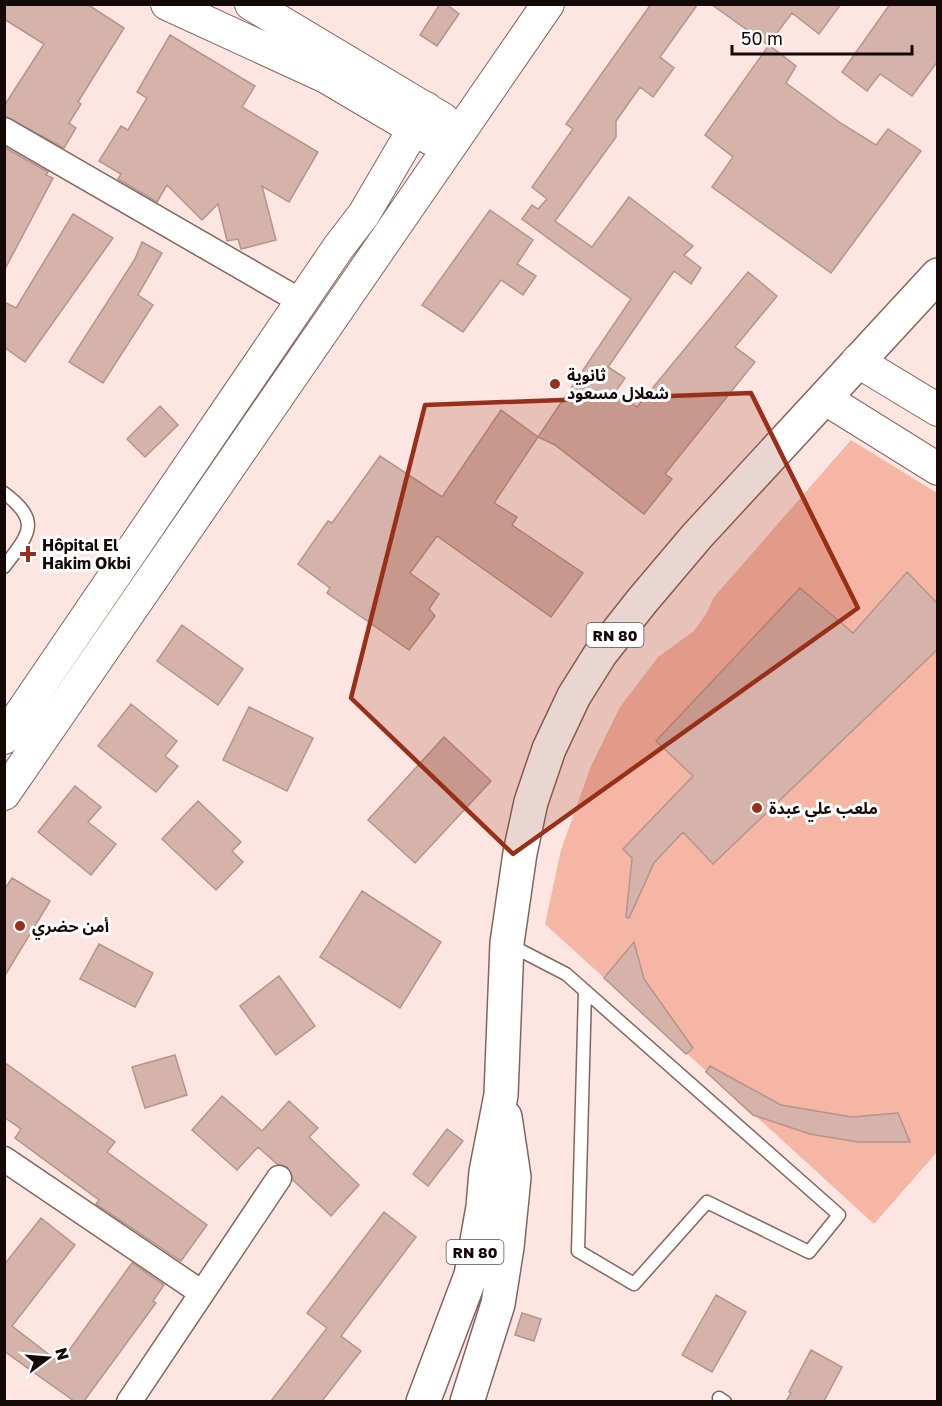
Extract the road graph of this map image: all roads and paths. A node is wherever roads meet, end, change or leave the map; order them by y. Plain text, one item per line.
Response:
1 (167, 4) edge
2 (251, 4) edge
3 (548, 4) edge
4 (419, 118) junction
5 (4, 130) edge
6 (455, 140) junction
7 (936, 279) edge
8 (302, 302) junction
9 (857, 361) junction
10 (824, 398) junction
11 (938, 410) edge
12 (938, 469) edge
13 (4, 493) edge
14 (4, 567) edge
15 (4, 738) edge
16 (4, 794) edge
17 (507, 944) junction
18 (585, 991) junction
19 (501, 1095) junction
20 (4, 1158) edge
21 (279, 1178) dead end
22 (202, 1293) junction
23 (129, 1401) edge
24 (423, 1401) edge
25 (467, 1401) edge

1 - 4 street
2 - 4 street
3 - 6 street
4 - 6 street
4 - 8 street
5 - 8 street
6 - 16 street
7 - 9 main road, RN 80
8 - 15 street
9 - 10 main road, RN 80
9 - 11 street
10 - 12 street
10 - 17 main road, RN 80
13 - 14 lane
17 - 18 lane
17 - 19 main road, RN 80
18 - 18 lane
19 - 24 main road, RN 80
19 - 25 main road, RN 80
20 - 22 street
21 - 22 street
22 - 23 street

